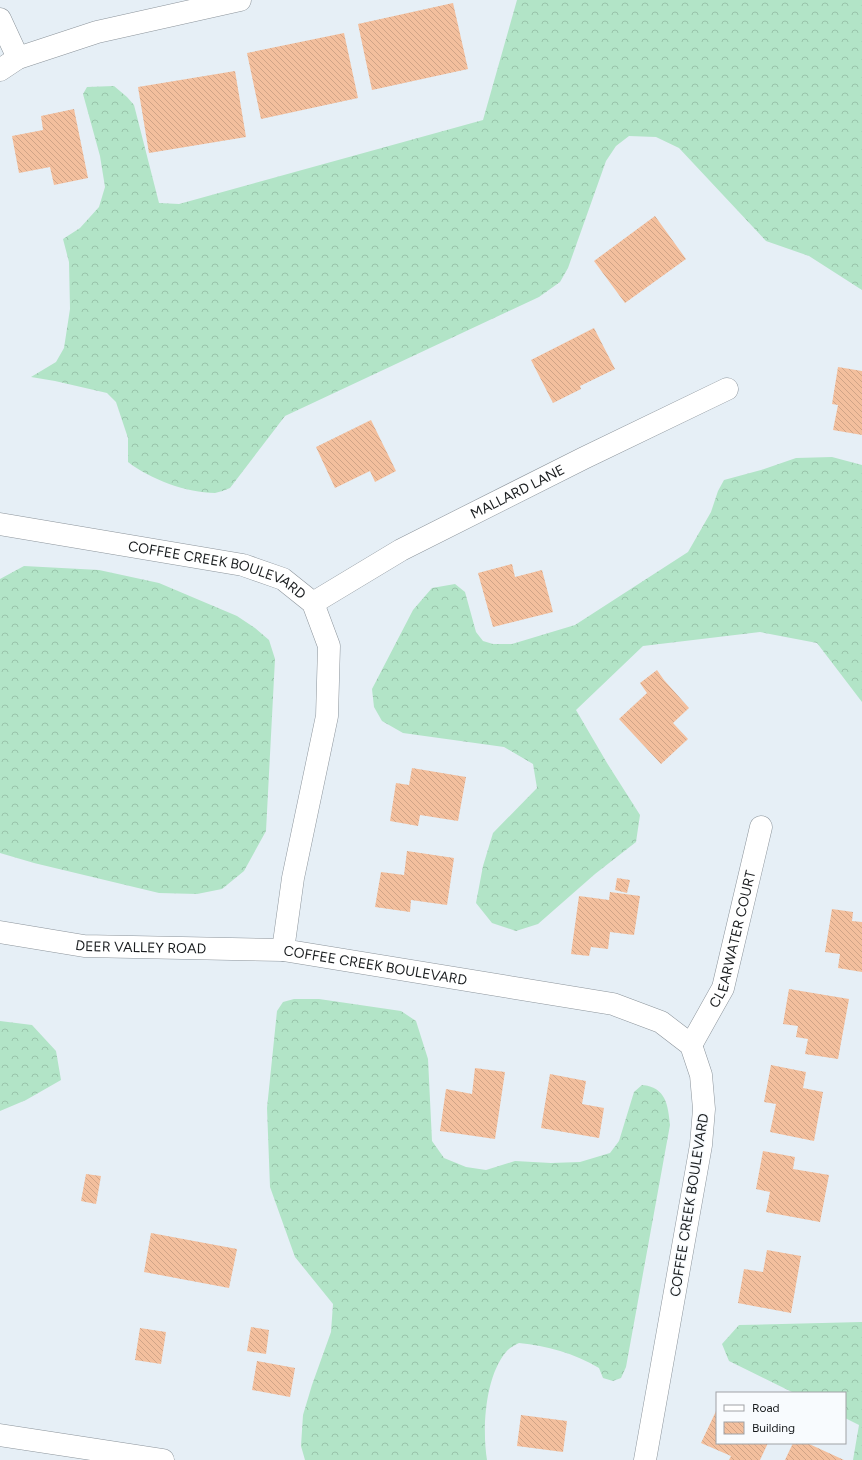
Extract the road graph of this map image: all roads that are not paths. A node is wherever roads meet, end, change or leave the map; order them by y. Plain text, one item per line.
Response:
1 (240, 0) edge
2 (0, 19) edge
3 (18, 58) junction
4 (0, 70) edge
5 (727, 389) dead end
6 (0, 524) edge
7 (313, 603) junction
8 (761, 827) dead end
9 (0, 932) edge
10 (283, 950) junction
11 (691, 1045) junction
12 (0, 1435) edge
13 (163, 1460) edge
14 (646, 1460) edge

1 - 3 street
2 - 3 street
3 - 4 street
5 - 7 street, MALLARD LANE
6 - 7 street, COFFEE CREEK BOULEVARD
7 - 10 street, COFFEE CREEK BOULEVARD
8 - 11 street, CLEARWATER COURT
9 - 10 street, DEER VALLEY ROAD
10 - 11 street, COFFEE CREEK BOULEVARD
11 - 14 street, COFFEE CREEK BOULEVARD
12 - 13 street

